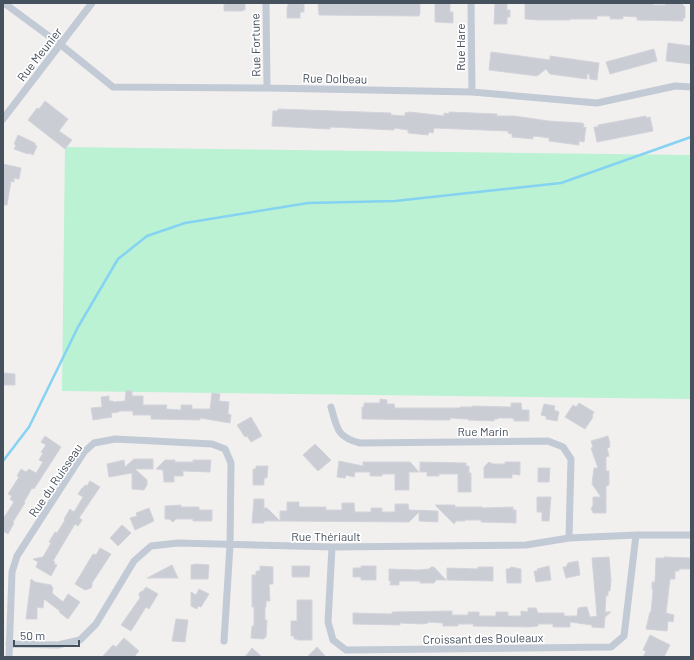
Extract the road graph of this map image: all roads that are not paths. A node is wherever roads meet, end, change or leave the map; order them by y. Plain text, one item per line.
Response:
1 (4, 3) edge
2 (92, 3) edge
3 (266, 3) edge
4 (471, 3) edge
5 (60, 45) junction
6 (691, 87) edge
7 (267, 88) junction
8 (472, 92) junction
9 (3, 119) edge
10 (331, 406) dead end
11 (636, 535) junction
12 (691, 535) edge
13 (569, 538) junction
14 (230, 545) junction
15 (332, 547) junction
16 (224, 641) dead end
17 (10, 644) junction
18 (9, 657) edge

1 - 5 street, Rue Dolbeau
2 - 5 street, Rue Meunier
3 - 7 street, Rue Fortune
4 - 8 street, Rue Hare
5 - 7 street, Rue Dolbeau
5 - 9 street, Rue Meunier
6 - 8 street, Rue Dolbeau
7 - 8 street, Rue Dolbeau
10 - 13 street, Rue Marin
11 - 12 street, Rue Thériault
11 - 13 street, Rue Thériault
11 - 15 street, Croissant des Bouleaux
13 - 15 street, Rue Thériault
14 - 15 street, Rue Thériault
14 - 16 street, Rue du Ruisseau
14 - 17 street, Rue Thériault
14 - 17 street, Rue du Ruisseau
17 - 18 street, Rue du Ruisseau

